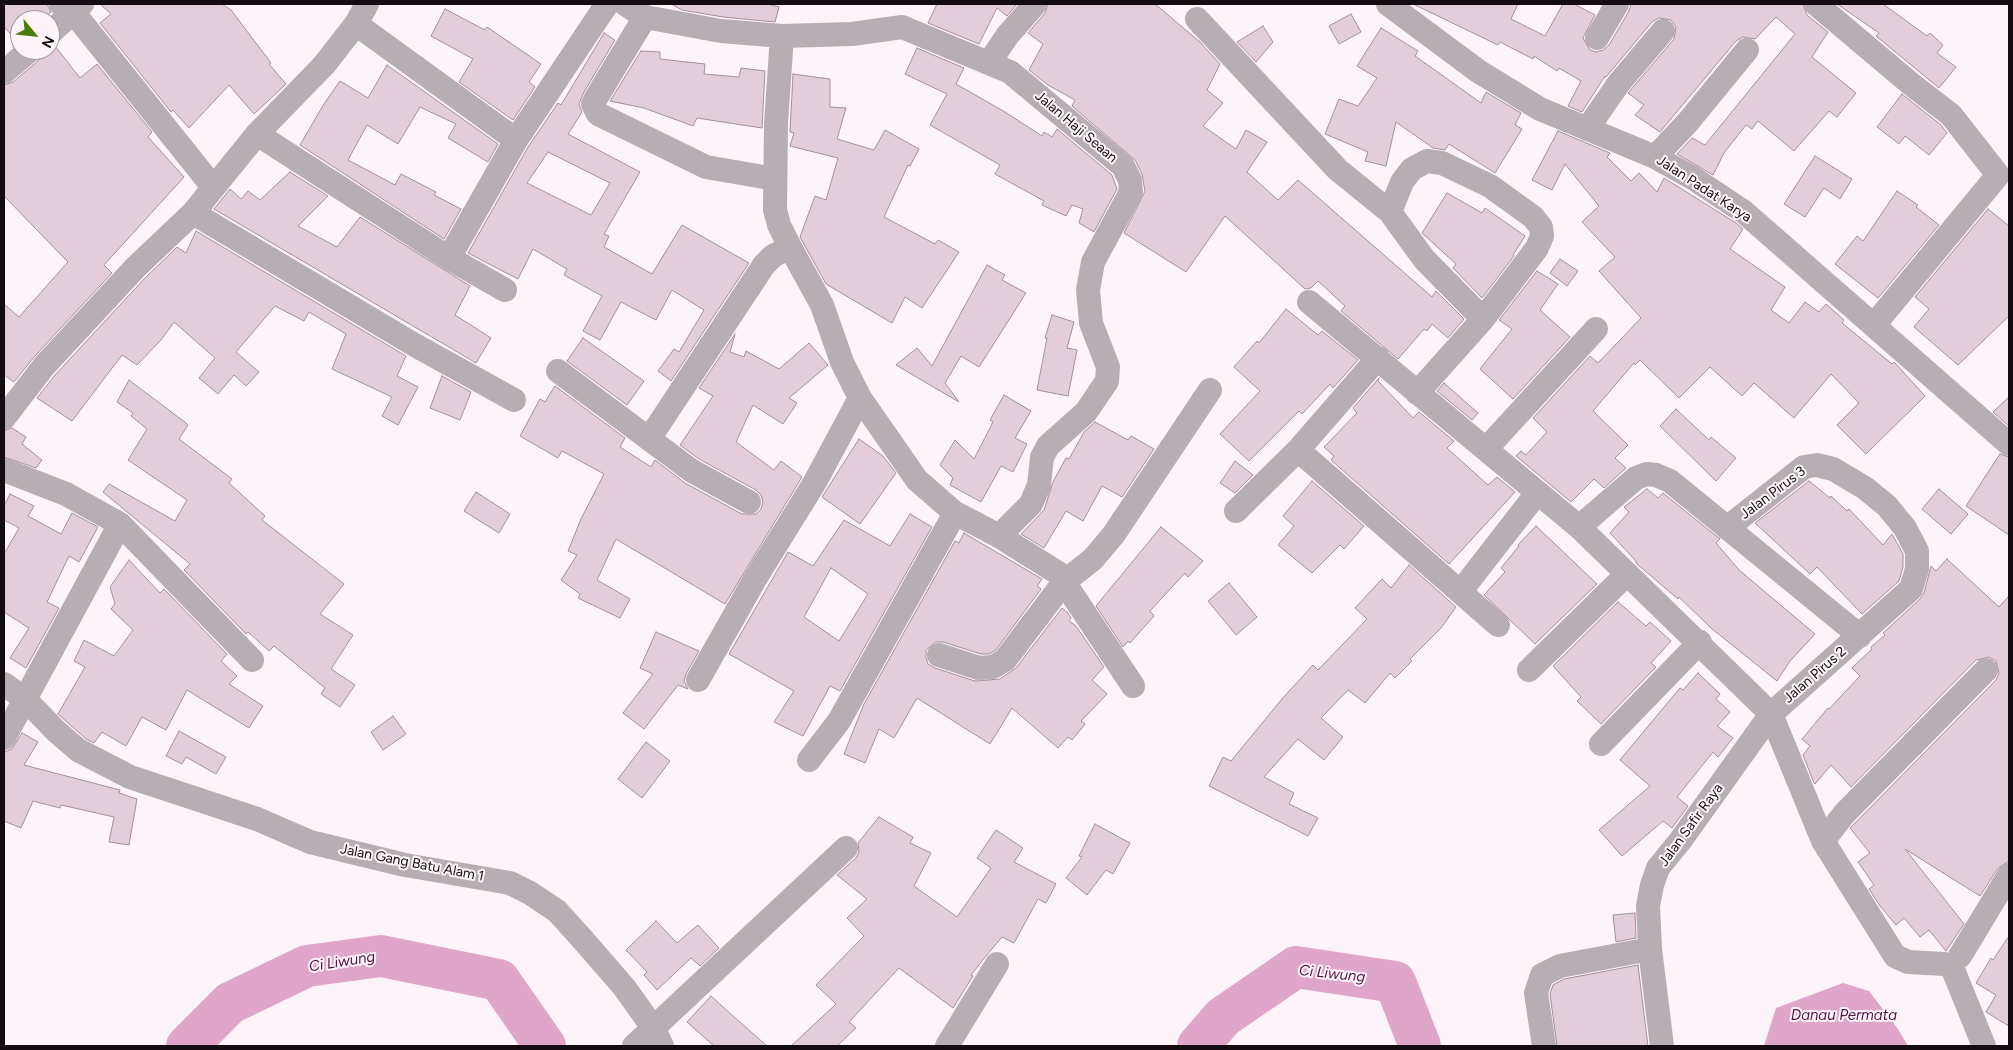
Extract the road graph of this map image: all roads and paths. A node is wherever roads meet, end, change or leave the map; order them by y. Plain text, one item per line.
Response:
1 (607, 4) edge
2 (625, 4) edge
3 (1035, 4) edge
4 (1388, 4) edge
5 (1617, 4) edge
6 (1816, 4) edge
7 (72, 7) edge
8 (362, 14) edge
9 (645, 17) junction
10 (1197, 19) dead end
11 (60, 21) edge
12 (1663, 31) dead end
13 (782, 36) junction
14 (1597, 38) dead end
15 (1747, 50) dead end
16 (18, 60) edge
17 (989, 63) junction
18 (4, 72) edge
19 (1587, 129) junction
20 (258, 134) junction
21 (516, 140) junction
22 (1656, 157) junction
23 (775, 179) junction
24 (213, 187) junction
25 (1390, 212) junction
26 (193, 213) junction
27 (790, 247) junction
28 (449, 258) junction
29 (505, 290) dead end
30 (1309, 302) dead end
31 (1483, 319) junction
32 (1874, 325) junction
33 (1596, 329) dead end
34 (1378, 358) junction
35 (558, 372) dead end
36 (1210, 390) dead end
37 (1417, 393) junction
38 (860, 398) junction
39 (514, 400) dead end
40 (4, 418) edge
41 (649, 439) junction
42 (2009, 444) edge
43 (1486, 449) junction
44 (1298, 450) junction
45 (4, 470) edge
46 (1537, 493) junction
47 (749, 502) dead end
48 (1236, 511) dead end
49 (955, 513) junction
50 (120, 524) junction
51 (1579, 527) junction
52 (1727, 528) junction
53 (999, 536) junction
54 (1627, 574) junction
55 (1064, 582) junction
56 (1461, 591) junction
57 (1498, 625) dead end
58 (1860, 636) junction
59 (1700, 642) junction
60 (939, 655) dead end
61 (252, 660) dead end
62 (1529, 670) dead end
63 (1986, 670) dead end
64 (698, 680) dead end
65 (4, 684) edge
66 (1133, 686) dead end
67 (25, 699) junction
68 (1771, 714) junction
69 (4, 738) edge
70 (1601, 744) dead end
71 (809, 760) dead end
72 (1822, 841) junction
73 (846, 848) dead end
74 (2009, 875) edge
75 (1650, 949) junction
76 (997, 964) dead end
77 (1953, 964) junction
78 (658, 1038) edge
79 (634, 1046) edge
80 (947, 1046) edge
81 (1544, 1046) edge
82 (1662, 1046) edge
83 (1984, 1046) edge

1 - 21 street
2 - 9 street, Jalan Haji Seaan
3 - 17 street
4 - 19 street, Jalan Padat Karya
5 - 14 street
6 - 32 street
7 - 11 street
7 - 24 street
8 - 20 street
8 - 21 street
9 - 13 street, Jalan Haji Seaan
9 - 23 street
10 - 25 street
12 - 19 street
13 - 17 street, Jalan Haji Seaan
13 - 23 street
15 - 22 street
16 - 18 street
17 - 53 street, Jalan Haji Seaan
19 - 22 street, Jalan Padat Karya
20 - 24 street
20 - 28 street
21 - 28 street
22 - 32 street, Jalan Padat Karya
23 - 27 street
24 - 26 street
25 - 31 street
25 - 31 street
26 - 39 street
26 - 40 street
27 - 38 street
27 - 41 street
28 - 29 street
30 - 34 street
31 - 37 street
32 - 42 street, Jalan Padat Karya
33 - 43 street
34 - 37 street
34 - 44 street
35 - 41 street
36 - 55 street
37 - 43 street
38 - 49 street
38 - 64 street
41 - 47 street
43 - 46 street
44 - 48 street
44 - 56 street
45 - 50 street
46 - 51 street
46 - 56 street
49 - 53 street
49 - 71 street
50 - 61 street
50 - 67 street
51 - 52 street
51 - 54 street
52 - 58 street
52 - 58 street, Jalan Pirus 3
53 - 55 street
54 - 59 street
54 - 62 street
55 - 60 street
55 - 66 street
56 - 57 street
58 - 68 street, Jalan Pirus 2
59 - 68 street
59 - 70 street
63 - 72 street
65 - 67 street, Jalan Gang Batu Alam 1
67 - 69 street
67 - 78 street, Jalan Gang Batu Alam 1
68 - 72 street
68 - 75 street, Jalan Safir Raya
72 - 77 street
73 - 78 street
74 - 77 street
75 - 81 street
75 - 82 street, Jalan Safir Raya
76 - 80 street
77 - 83 street
78 - 79 street

